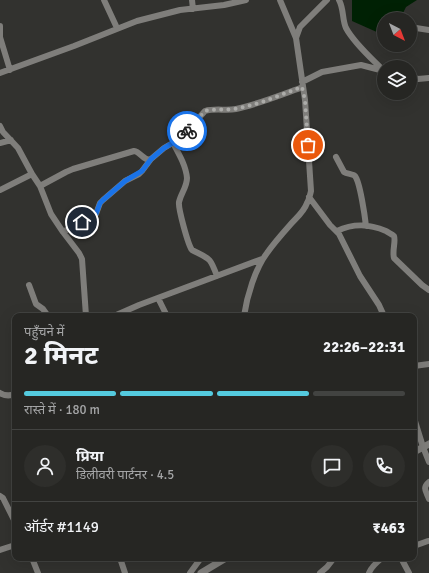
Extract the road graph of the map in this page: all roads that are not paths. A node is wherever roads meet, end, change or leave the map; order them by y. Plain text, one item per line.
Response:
1 (104, 0) edge
2 (192, 0) edge
3 (246, 0) edge
4 (280, 0) edge
5 (327, 0) edge
6 (339, 0) edge
7 (193, 9) junction
8 (0, 26) edge
9 (118, 28) junction
10 (417, 28) edge
11 (429, 30) edge
12 (296, 38) junction
13 (377, 65) edge
14 (377, 69) edge
15 (10, 70) junction
16 (0, 73) edge
17 (417, 78) edge
18 (429, 78) edge
19 (302, 84) junction
20 (0, 126) edge
21 (11, 140) junction
22 (0, 143) edge
23 (173, 143) junction
24 (336, 157) dead end
25 (151, 159) junction
26 (32, 174) junction
27 (40, 186) junction
28 (0, 190) edge
29 (309, 197) junction
30 (366, 226) junction
31 (337, 231) junction
32 (63, 232) junction
33 (262, 259) junction
34 (217, 276) junction
35 (29, 285) dead end
36 (429, 290) edge
37 (158, 298) junction
38 (46, 313) edge
39 (84, 313) edge
40 (123, 313) edge
41 (166, 313) edge
42 (245, 313) edge
43 (383, 313) edge
44 (429, 364) edge
45 (417, 366) edge
46 (0, 393) edge
47 (12, 395) edge
48 (417, 425) edge
49 (426, 446) edge
50 (417, 450) edge
51 (429, 462) edge
52 (429, 482) edge
53 (0, 496) edge
54 (429, 499) edge
55 (12, 516) edge
56 (428, 541) dead end
57 (417, 545) edge
58 (12, 546) edge
59 (0, 550) edge
60 (33, 561) edge
61 (121, 561) edge
62 (200, 561) edge
63 (221, 561) edge
64 (332, 561) edge
65 (378, 561) edge
66 (402, 561) edge
67 (38, 573) edge
68 (125, 573) edge
69 (190, 573) edge
70 (200, 573) edge
71 (320, 573) edge
72 (369, 573) edge
73 (408, 573) edge

1 - 9 street
2 - 7 street
3 - 7 street
4 - 12 street
5 - 12 street
6 - 13 street
7 - 9 street
8 - 15 street
9 - 15 street
10 - 11 street
12 - 19 street
14 - 19 street
15 - 16 street
17 - 18 street
19 - 23 street
19 - 29 street
20 - 21 street
21 - 22 street
21 - 26 street
23 - 25 street
23 - 34 street
24 - 30 street
25 - 27 street
25 - 32 street
26 - 27 street
26 - 28 street
27 - 32 street
29 - 31 street
29 - 33 street
30 - 31 street
30 - 36 street
31 - 43 street
32 - 39 street
33 - 34 street
33 - 42 street
34 - 37 street
35 - 38 street
37 - 40 street
37 - 41 street
44 - 45 street
46 - 47 street
48 - 49 street
49 - 50 street
49 - 51 street
52 - 54 street
53 - 55 street
56 - 57 street
58 - 59 street
60 - 67 street
61 - 68 street
62 - 69 street
63 - 70 street
64 - 71 street
65 - 72 street
66 - 73 street

